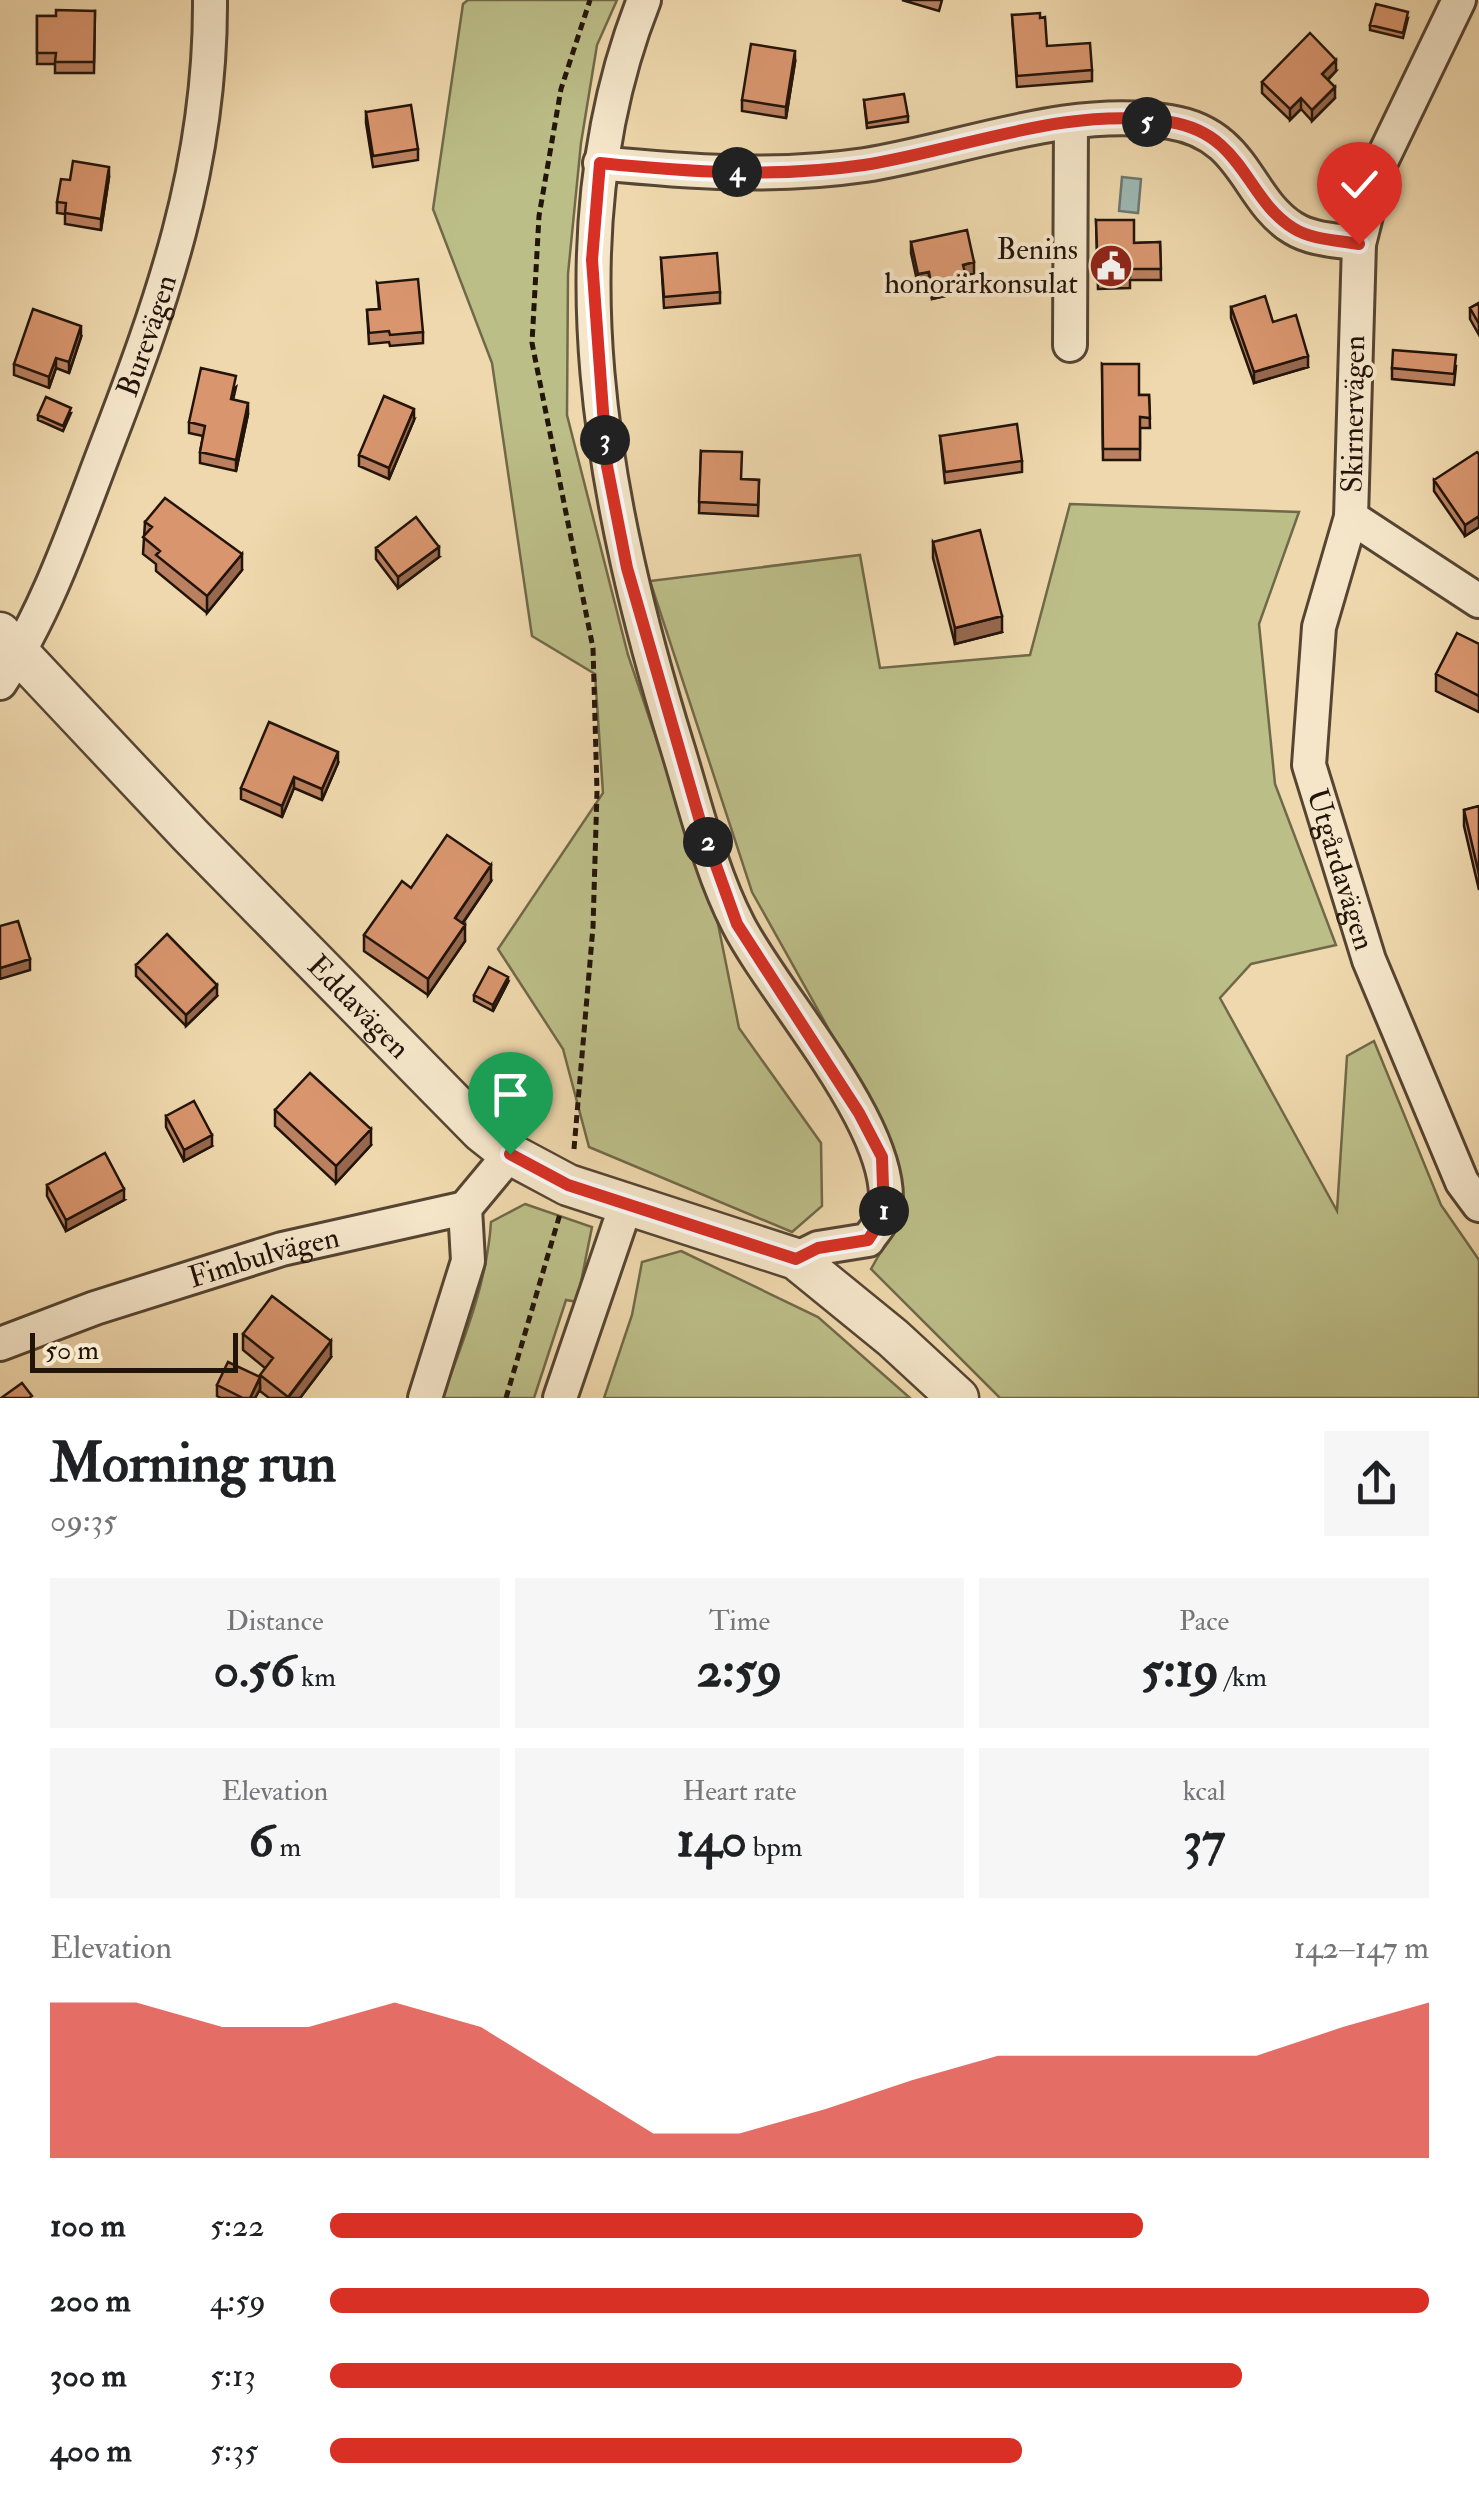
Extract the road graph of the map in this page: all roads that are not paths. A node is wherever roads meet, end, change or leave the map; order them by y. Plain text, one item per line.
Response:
1 (210, 0) edge
2 (644, 0) edge
3 (1459, 0) edge
4 (1071, 122) junction
5 (600, 163) junction
6 (1359, 244) junction
7 (1070, 345) dead end
8 (1352, 517) junction
9 (1479, 600) edge
10 (6, 657) edge
11 (510, 1154) junction
12 (626, 1205) junction
13 (1479, 1205) edge
14 (466, 1208) junction
15 (796, 1259) junction
16 (0, 1344) edge
17 (425, 1398) edge
18 (560, 1398) edge
19 (958, 1398) edge

1 - 10 street, Burevägen
2 - 5 street
3 - 6 street, Skirnervägen
4 - 5 street
4 - 6 street
4 - 7 street
5 - 15 street
6 - 8 street, Skirnervägen
8 - 9 street, Skirnervägen
8 - 13 street, Utgårdavägen
10 - 11 street, Eddavägen
11 - 12 street, Eddavägen
11 - 14 street
12 - 15 street, Eddavägen
12 - 18 street
14 - 16 street, Fimbulvägen
14 - 17 street
15 - 19 street

